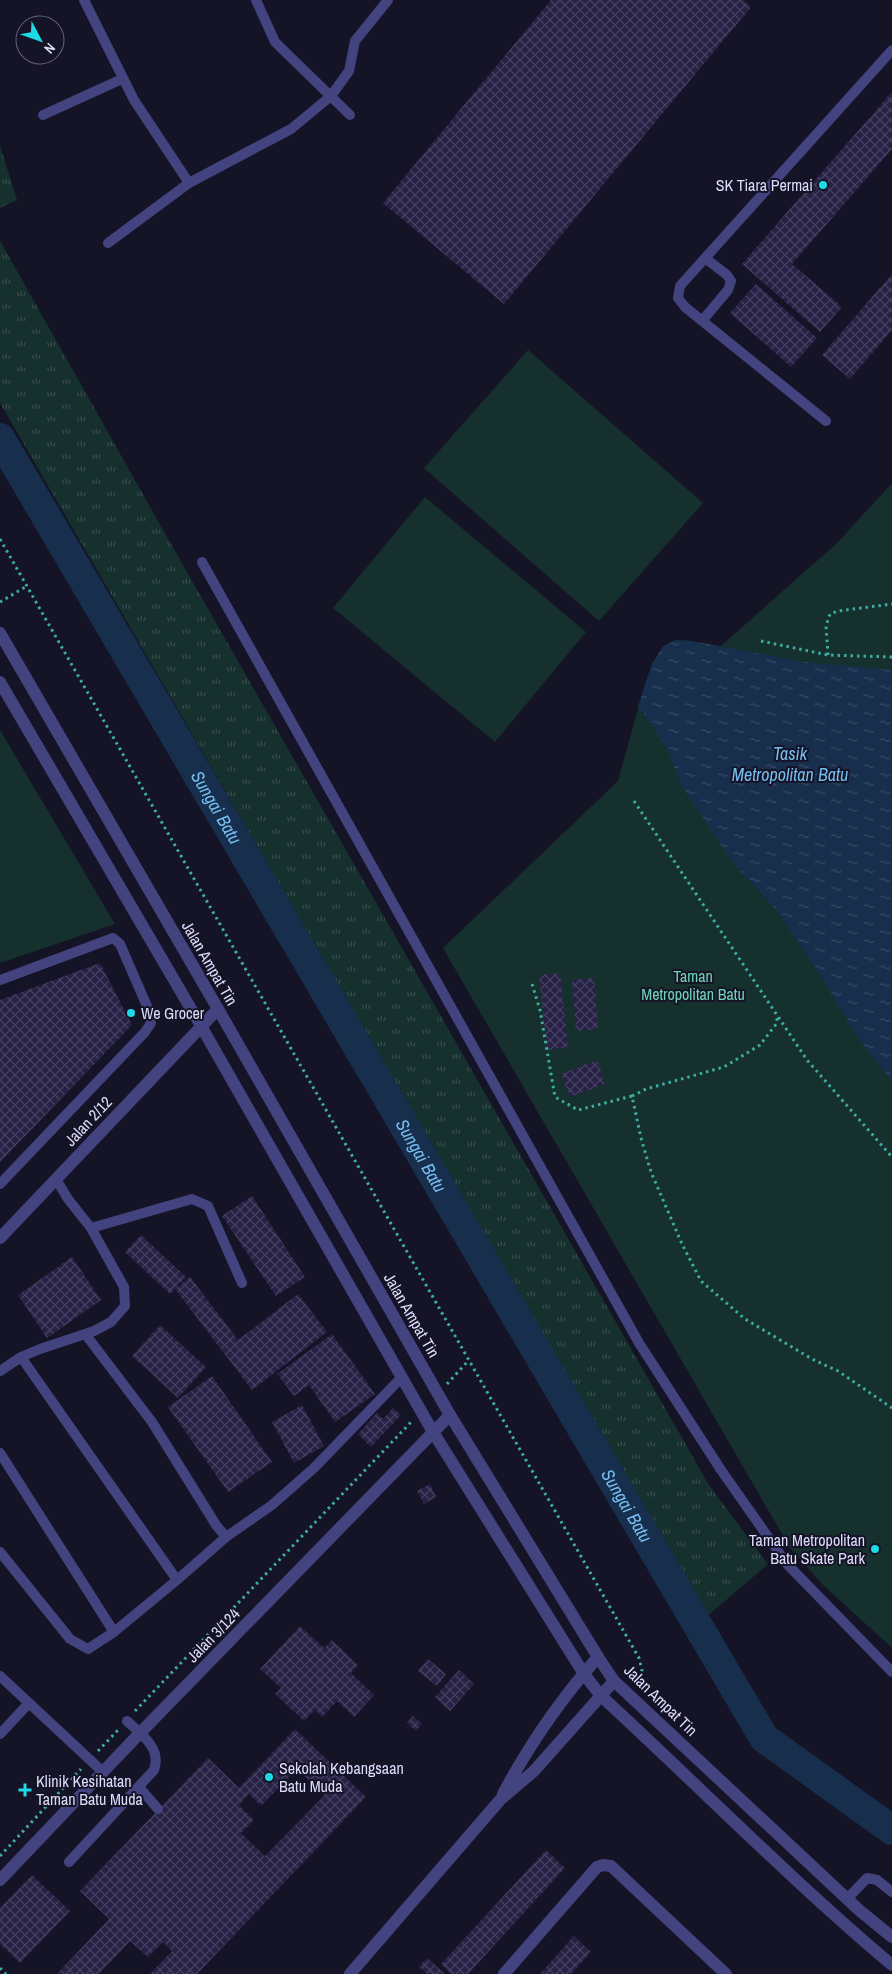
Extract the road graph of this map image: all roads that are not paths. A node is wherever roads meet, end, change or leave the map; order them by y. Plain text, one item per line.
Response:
1 (84, 0) edge
2 (256, 0) edge
3 (388, 0) edge
4 (892, 50) edge
5 (122, 79) junction
6 (332, 96) junction
7 (43, 115) dead end
8 (350, 115) dead end
9 (189, 183) junction
10 (108, 243) dead end
11 (705, 258) junction
12 (702, 321) junction
13 (826, 421) dead end
14 (202, 562) dead end
15 (0, 633) edge
16 (0, 682) edge
17 (0, 980) edge
18 (218, 1010) junction
19 (201, 1026) junction
20 (56, 1179) junction
21 (0, 1184) edge
22 (91, 1228) junction
23 (0, 1238) edge
24 (242, 1283) dead end
25 (86, 1335) junction
26 (21, 1357) junction
27 (0, 1371) edge
28 (402, 1377) junction
29 (450, 1415) junction
30 (433, 1432) junction
31 (0, 1453) edge
32 (226, 1537) junction
33 (0, 1552) edge
34 (178, 1580) junction
35 (114, 1632) junction
36 (598, 1658) junction
37 (892, 1672) edge
38 (584, 1674) junction
39 (0, 1676) edge
40 (614, 1680) junction
41 (601, 1696) junction
42 (29, 1704) junction
43 (127, 1721) road end
44 (140, 1733) junction
45 (0, 1734) edge
46 (103, 1772) junction
47 (139, 1786) junction
48 (500, 1800) junction
49 (158, 1809) dead end
50 (69, 1862) dead end
51 (0, 1880) edge
52 (892, 1892) edge
53 (847, 1899) junction
54 (892, 1937) edge
55 (892, 1965) edge
56 (350, 1974) edge
57 (504, 1974) edge
58 (726, 1974) edge

1 - 5 lane
2 - 6 lane
3 - 6 lane
4 - 11 lane
5 - 7 lane
5 - 9 lane
6 - 8 lane
6 - 9 lane
9 - 10 lane
11 - 12 lane
11 - 12 lane
12 - 13 lane
14 - 37 lane
15 - 18 street, Jalan Ampat Tin
16 - 19 street
17 - 21 lane
18 - 19 street, Jalan 2/12
18 - 29 street, Jalan Ampat Tin
19 - 20 street, Jalan 2/12
19 - 28 street
20 - 22 lane
20 - 23 street, Jalan 2/12
22 - 24 lane
22 - 25 lane
25 - 26 lane
25 - 32 lane
26 - 27 lane
26 - 34 lane
28 - 30 street
28 - 32 lane
29 - 30 street, Jalan 3/124
29 - 36 street, Jalan Ampat Tin
30 - 38 street
30 - 44 street, Jalan 3/124
31 - 35 lane
32 - 34 lane
33 - 35 lane
34 - 35 lane
36 - 38 street
36 - 40 street, Jalan Ampat Tin
38 - 41 street
38 - 48 street
39 - 42 lane
40 - 41 street
40 - 53 street, Jalan Ampat Tin
41 - 48 street
41 - 55 street
42 - 45 lane
42 - 46 lane
43 - 44 lane
44 - 46 street, Jalan 3/124
44 - 47 lane
46 - 51 street, Jalan 3/124
47 - 49 lane
47 - 50 lane
48 - 56 street
52 - 53 lane
53 - 54 street, Jalan Ampat Tin
57 - 58 street

